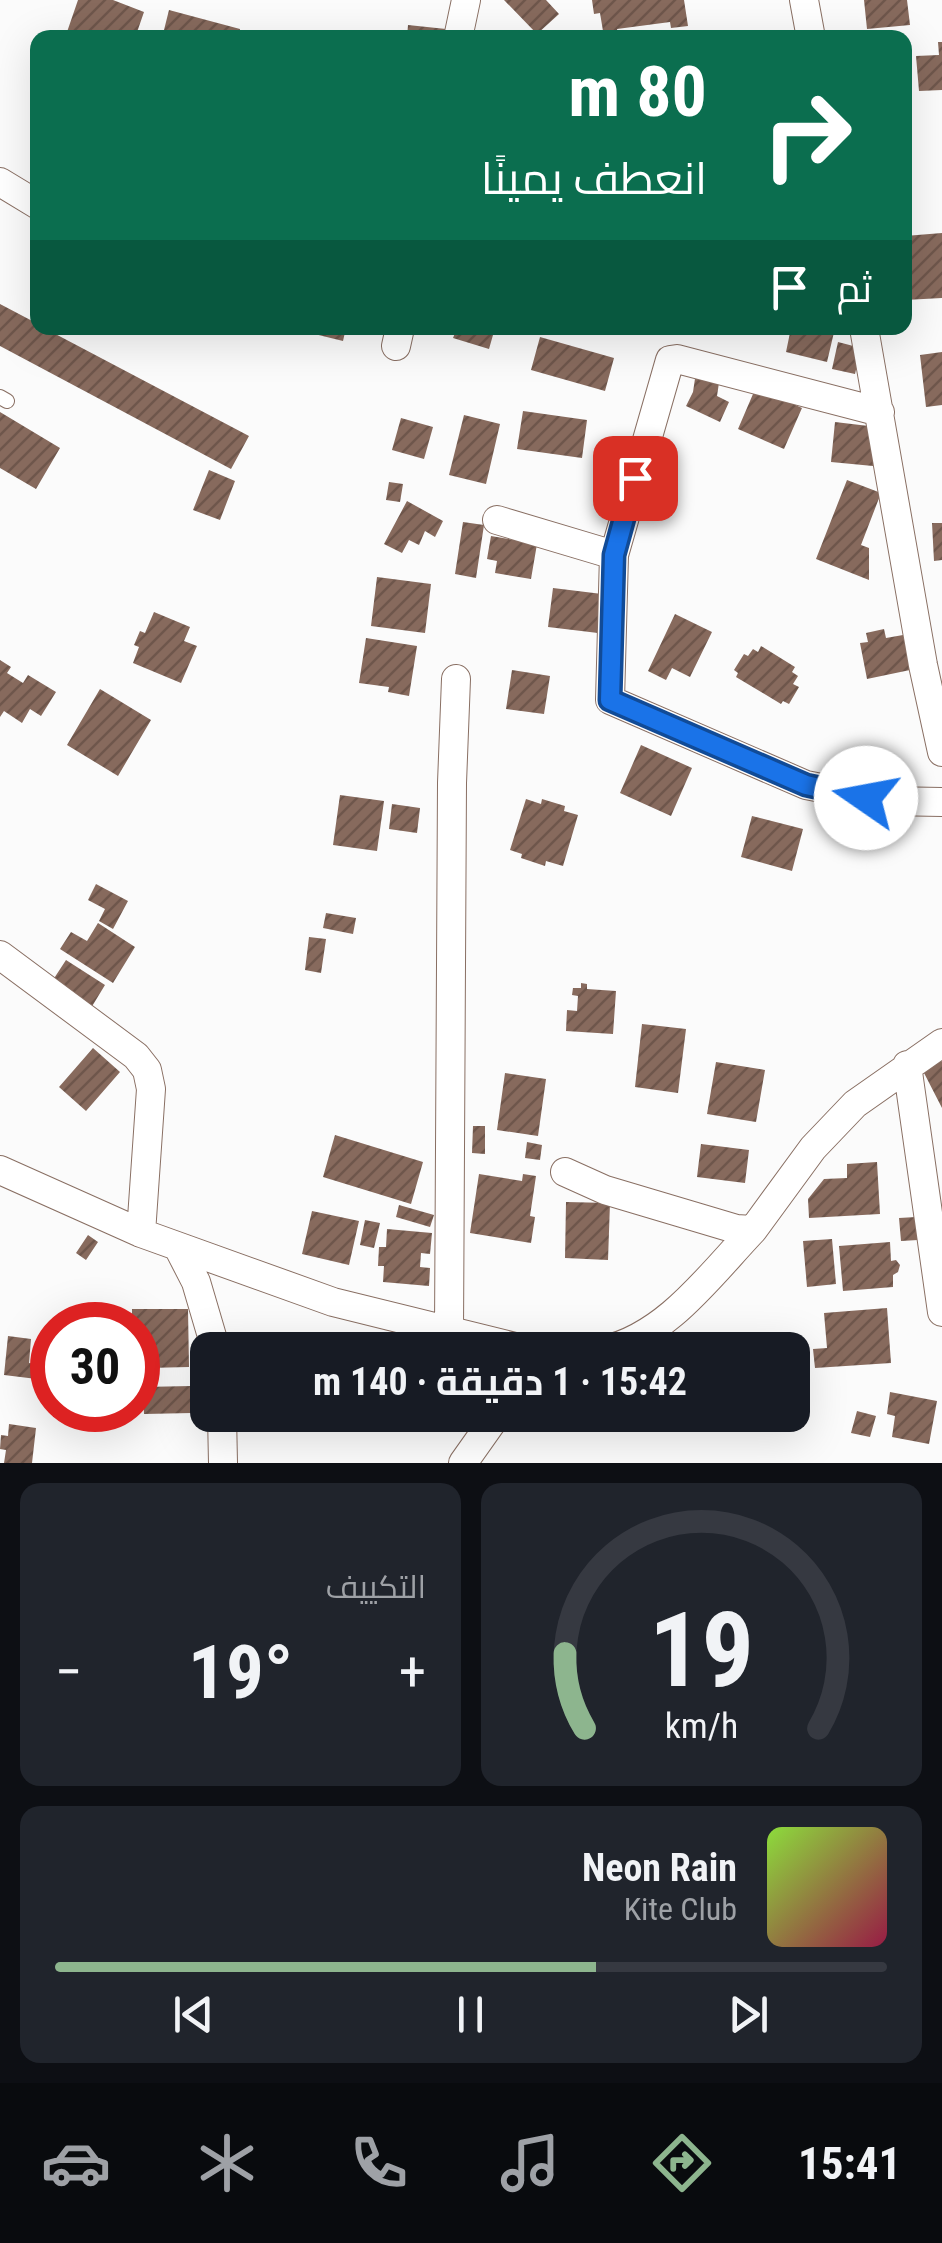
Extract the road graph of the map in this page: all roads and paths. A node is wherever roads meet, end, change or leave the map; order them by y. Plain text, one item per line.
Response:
1 (466, 0) edge
2 (804, 0) edge
3 (460, 30) edge
4 (810, 30) edge
5 (0, 182) edge
6 (30, 200) edge
7 (865, 335) edge
8 (880, 412) junction
9 (497, 520) dead end
10 (614, 555) junction
11 (456, 680) dead end
12 (942, 752) edge
13 (942, 802) edge
14 (0, 955) edge
15 (942, 1043) edge
16 (907, 1065) junction
17 (0, 1170) edge
18 (565, 1172) dead end
19 (752, 1230) junction
20 (141, 1234) junction
21 (178, 1247) junction
22 (942, 1312) edge
23 (449, 1331) junction
24 (211, 1332) edge
25 (453, 1332) edge
26 (647, 1332) edge
27 (222, 1432) edge
28 (486, 1432) edge
29 (223, 1463) edge
30 (464, 1463) edge

1 - 3 street
2 - 4 street
5 - 6 street
7 - 8 street
8 - 10 street
8 - 12 street
9 - 10 street
10 - 13 street
11 - 23 street
14 - 20 street
15 - 16 street
16 - 19 street
16 - 22 street
17 - 20 street
18 - 19 street
19 - 26 street
20 - 21 street
21 - 23 street
21 - 24 street
23 - 25 street
27 - 29 street
28 - 30 street

